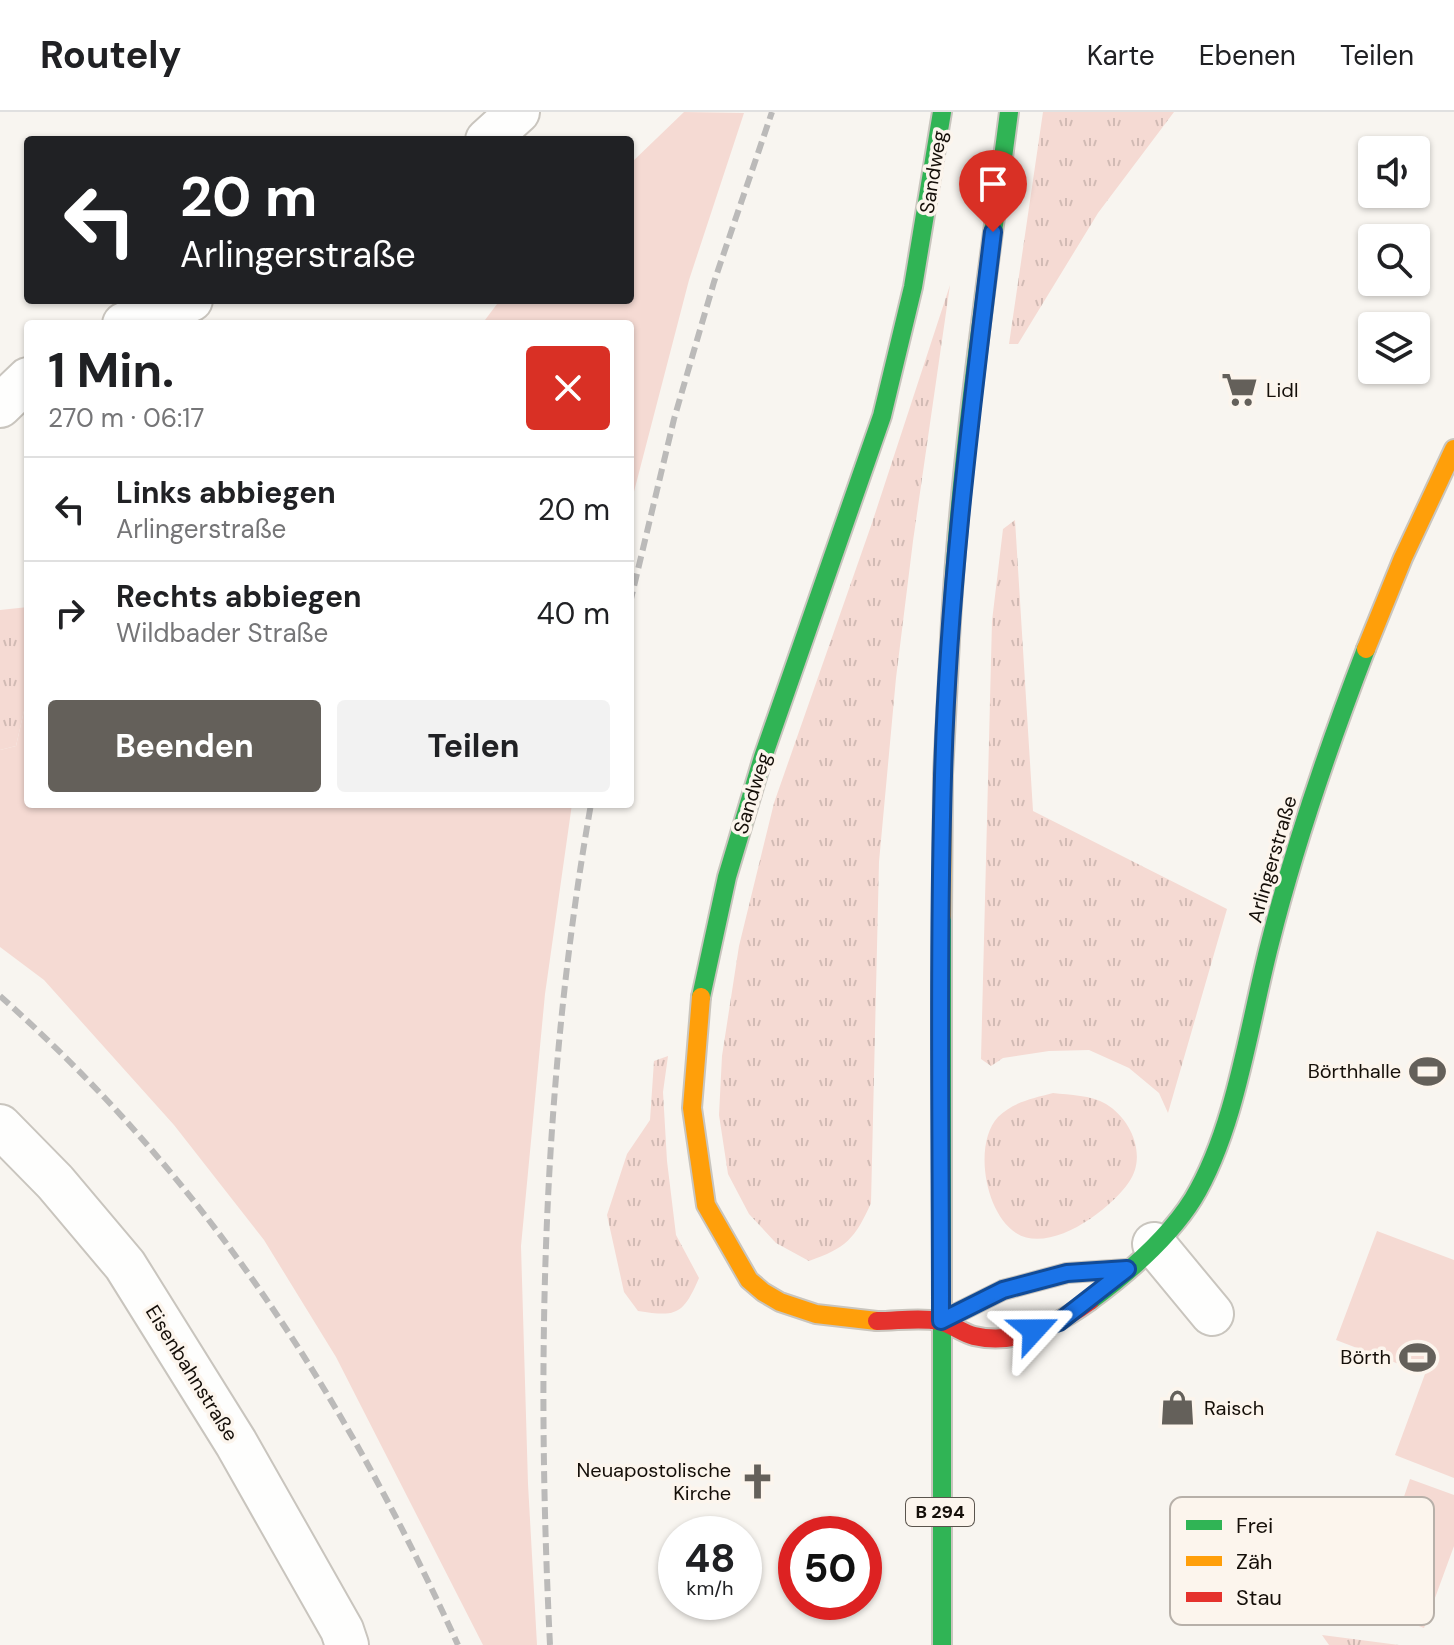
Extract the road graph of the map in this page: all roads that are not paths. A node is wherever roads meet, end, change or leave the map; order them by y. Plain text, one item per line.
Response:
1 (518, 112) edge
2 (942, 112) edge
3 (1009, 112) edge
4 (491, 136) edge
5 (180, 304) edge
6 (135, 320) edge
7 (24, 383) edge
8 (0, 406) edge
9 (1454, 449) edge
10 (0, 1126) edge
11 (1141, 1257) junction
12 (1212, 1314) dead end
13 (941, 1321) junction
14 (347, 1645) edge
15 (942, 1645) edge

1 - 4 street
2 - 13 main road, Sandweg
3 - 13 main road, B 294
5 - 6 street
7 - 8 street
9 - 11 main road, Arlingerstraße
10 - 14 street, Eisenbahnstraße
11 - 12 street
11 - 13 main road
11 - 13 main road, Arlingerstraße
13 - 15 main road, B 294

